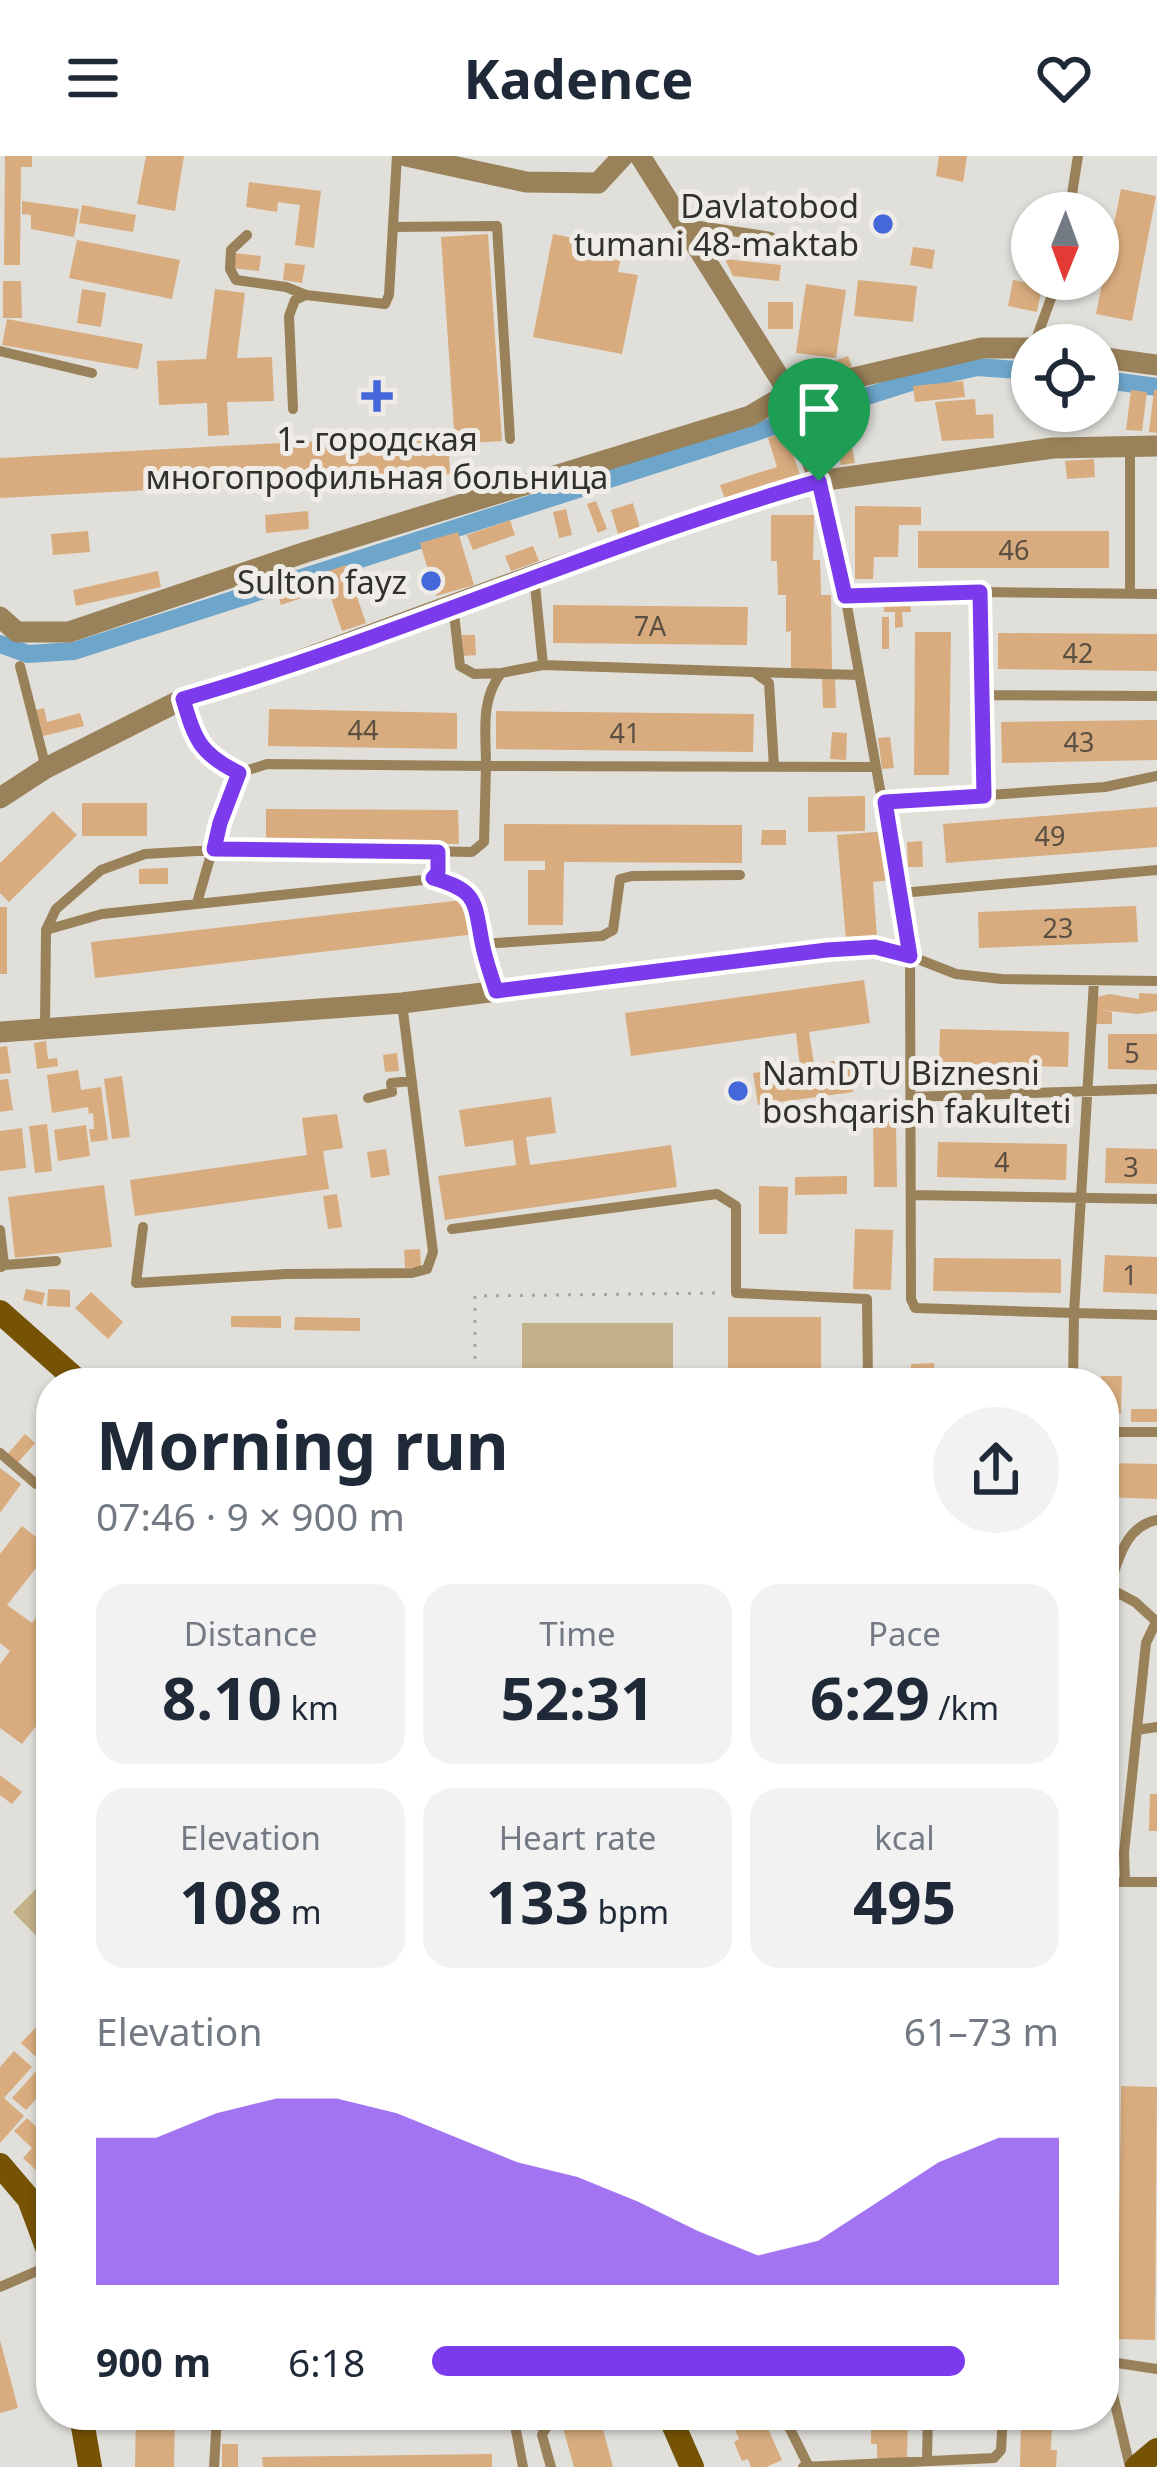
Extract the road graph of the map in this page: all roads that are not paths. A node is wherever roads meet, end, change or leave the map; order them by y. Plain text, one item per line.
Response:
1 (401, 156) edge
2 (622, 156) edge
3 (640, 156) edge
4 (1078, 156) edge
5 (1072, 192) edge
6 (683, 224) junction
7 (393, 226) junction
8 (247, 235) dead end
9 (771, 237) dead end
10 (306, 295) junction
11 (1011, 347) edge
12 (0, 351) edge
13 (1119, 360) edge
14 (1157, 365) edge
15 (92, 373) dead end
16 (789, 393) junction
17 (293, 409) dead end
18 (510, 439) dead end
19 (1130, 444) junction
20 (1157, 446) edge
21 (819, 481) junction
22 (534, 575) junction
23 (980, 592) junction
24 (1130, 594) junction
25 (1157, 594) edge
26 (845, 596) junction
27 (453, 605) junction
28 (0, 616) edge
29 (543, 665) junction
30 (20, 666) dead end
31 (754, 672) junction
32 (501, 673) junction
33 (860, 675) junction
34 (983, 695) junction
35 (1157, 696) edge
36 (183, 699) junction
37 (486, 766) junction
38 (774, 767) junction
39 (876, 767) junction
40 (46, 768) junction
41 (239, 773) junction
42 (1157, 776) edge
43 (984, 796) junction
44 (0, 798) edge
45 (885, 802) junction
46 (214, 849) junction
47 (438, 852) junction
48 (1157, 870) edge
49 (740, 875) dead end
50 (433, 878) junction
51 (901, 892) junction
52 (197, 902) junction
53 (46, 930) junction
54 (482, 944) junction
55 (910, 956) junction
56 (1094, 981) junction
57 (1157, 981) edge
58 (496, 991) junction
59 (402, 1003) junction
60 (45, 1028) junction
61 (0, 1032) edge
62 (412, 1081) junction
63 (1157, 1089) edge
64 (1088, 1092) junction
65 (911, 1097) junction
66 (368, 1098) dead end
67 (911, 1195) junction
68 (1157, 1199) edge
69 (1079, 1200) junction
70 (143, 1227) dead end
71 (452, 1229) dead end
72 (0, 1230) edge
73 (56, 1261) dead end
74 (2, 1266) edge
75 (0, 1312) edge
76 (1074, 1313) junction
77 (1157, 1315) edge
78 (63, 1368) edge
79 (868, 1368) edge
80 (1073, 1368) edge
81 (1119, 1432) edge
82 (1157, 1432) edge
83 (0, 1453) edge
84 (35, 1484) dead end
85 (1157, 1520) edge
86 (1119, 1557) edge
87 (1119, 1594) edge
88 (1156, 1621) edge
89 (1157, 1727) edge
90 (1137, 1730) junction
91 (1119, 1882) edge
92 (1125, 1882) junction
93 (1157, 1882) edge
94 (0, 2165) edge
95 (36, 2213) edge
96 (36, 2252) edge
97 (0, 2288) edge
98 (1119, 2363) edge
99 (1157, 2369) edge
100 (1119, 2412) edge
101 (84, 2430) edge
102 (216, 2430) edge
103 (516, 2430) edge
104 (545, 2430) edge
105 (675, 2430) edge
106 (790, 2430) edge
107 (928, 2430) edge
108 (1002, 2430) edge
109 (1157, 2450) edge
110 (927, 2458) junction
111 (806, 2466) edge
112 (90, 2467) edge
113 (214, 2467) edge
114 (523, 2467) edge
115 (551, 2467) edge
116 (692, 2467) edge
117 (1134, 2467) edge

1 - 2 street
1 - 7 lane
3 - 6 street
4 - 5 lane
6 - 9 lane
6 - 16 street
7 - 10 lane
7 - 18 lane
8 - 10 lane
10 - 17 lane
11 - 16 street
12 - 15 lane
13 - 14 street
16 - 21 street
16 - 28 street
19 - 20 street
19 - 21 street
19 - 24 lane
21 - 22 street
21 - 26 lane
22 - 27 street
22 - 29 lane
23 - 24 lane
23 - 26 lane
23 - 34 lane
24 - 25 lane
26 - 33 lane
27 - 32 lane
27 - 36 street
29 - 31 lane
29 - 32 lane
30 - 40 lane
31 - 33 lane
31 - 38 lane
32 - 37 lane
33 - 39 lane
34 - 35 lane
34 - 43 lane
36 - 40 street
36 - 41 lane
37 - 38 lane
37 - 41 lane
37 - 47 lane
38 - 39 lane
39 - 45 lane
40 - 44 street
41 - 46 lane
42 - 43 lane
43 - 45 lane
45 - 51 lane
46 - 47 lane
46 - 52 lane
46 - 53 lane
47 - 50 lane
48 - 51 lane
49 - 54 lane
50 - 52 lane
50 - 54 lane
51 - 55 lane
52 - 53 lane
53 - 60 lane
54 - 58 lane
55 - 56 lane
55 - 58 street
55 - 65 lane
56 - 57 lane
56 - 64 lane
58 - 59 street
59 - 60 street
59 - 62 lane
60 - 61 street
62 - 66 lane
62 - 70 lane
63 - 64 lane
64 - 65 lane
64 - 69 lane
65 - 67 lane
67 - 69 lane
67 - 76 lane
68 - 69 lane
69 - 76 lane
71 - 79 lane
72 - 74 lane
73 - 74 lane
75 - 78 street
76 - 77 lane
76 - 80 lane
81 - 82 lane
83 - 84 lane
85 - 86 lane
87 - 88 lane
88 - 90 lane
89 - 90 lane
90 - 92 lane
91 - 92 lane
92 - 93 lane
94 - 95 street
96 - 97 lane
98 - 99 lane
100 - 117 lane
101 - 112 street
102 - 113 lane
103 - 114 lane
104 - 115 lane
105 - 116 street
106 - 111 lane
107 - 110 lane
108 - 110 lane
109 - 117 street
110 - 111 lane

